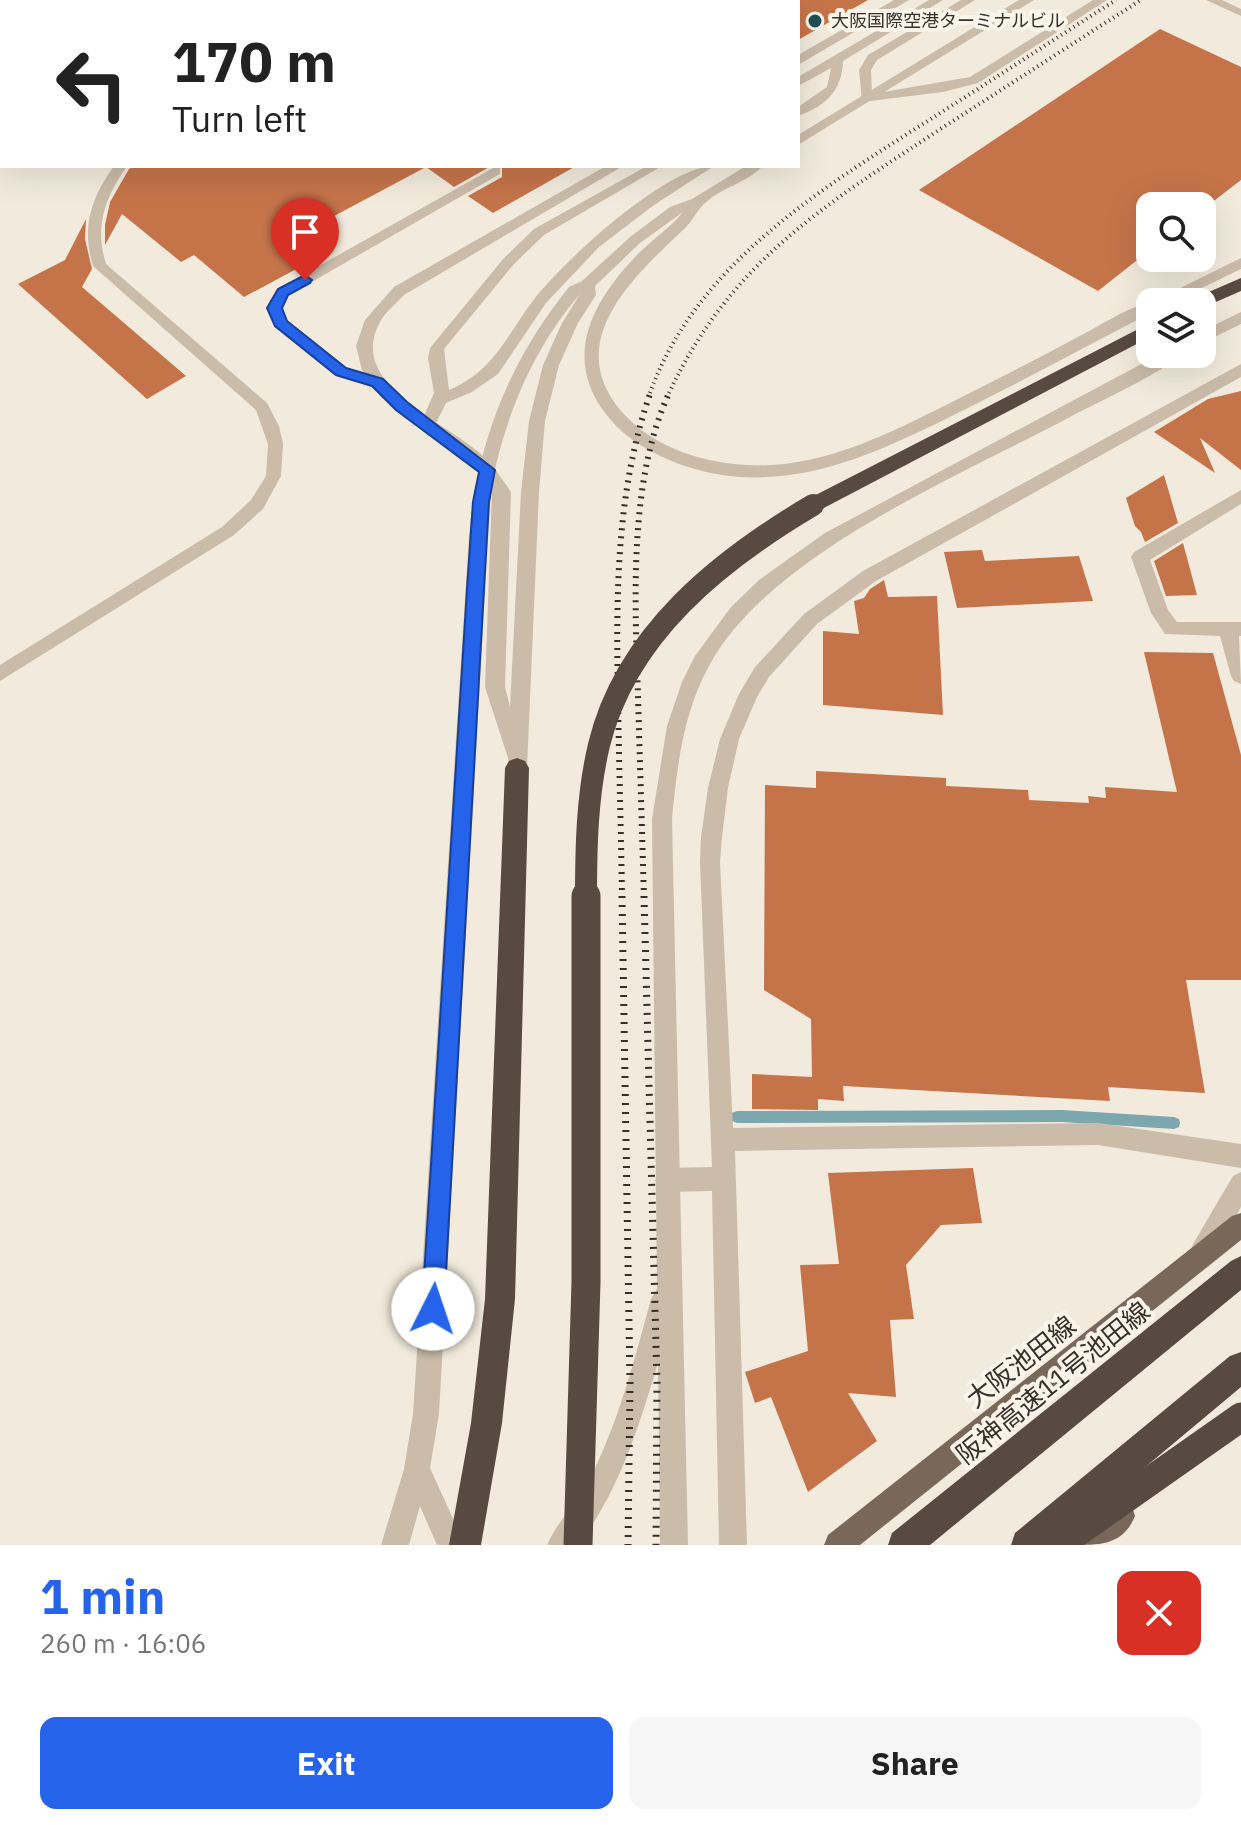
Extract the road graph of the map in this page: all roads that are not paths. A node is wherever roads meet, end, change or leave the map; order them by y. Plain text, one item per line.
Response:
1 (903, 0) edge
2 (937, 0) edge
3 (969, 0) edge
4 (1028, 0) edge
5 (1101, 0) edge
6 (1212, 0) edge
7 (1241, 13) edge
8 (837, 59) junction
9 (800, 60) edge
10 (800, 81) edge
11 (866, 99) junction
12 (800, 111) edge
13 (800, 140) edge
14 (120, 168) edge
15 (613, 168) edge
16 (652, 168) edge
17 (705, 168) edge
18 (753, 168) edge
19 (495, 171) dead end
20 (697, 202) junction
21 (1241, 263) edge
22 (1241, 284) edge
23 (587, 285) junction
24 (1189, 288) edge
25 (1216, 296) edge
26 (1136, 314) edge
27 (1241, 317) edge
28 (1216, 330) edge
29 (1136, 336) edge
30 (1147, 368) edge
31 (1241, 370) edge
32 (377, 383) junction
33 (441, 399) junction
34 (428, 425) junction
35 (487, 470) junction
36 (1241, 496) edge
37 (1234, 629) edge
38 (0, 674) edge
39 (1241, 676) edge
40 (517, 768) junction
41 (722, 1140) junction
42 (1241, 1156) edge
43 (724, 1179) junction
44 (667, 1180) junction
45 (1241, 1184) edge
46 (1241, 1225) edge
47 (1198, 1260) junction
48 (1241, 1271) edge
49 (669, 1276) junction
50 (1241, 1367) edge
51 (1241, 1416) edge
52 (417, 1469) junction
53 (395, 1545) edge
54 (451, 1545) edge
55 (465, 1545) edge
56 (561, 1545) edge
57 (578, 1545) edge
58 (674, 1545) edge
59 (733, 1545) edge
60 (838, 1545) edge
61 (904, 1545) edge
62 (1027, 1545) edge
63 (1059, 1545) edge
64 (1087, 1545) edge

1 - 9 street
2 - 8 lane
3 - 11 lane
4 - 11 street
5 - 11 lane
6 - 7 lane
8 - 10 lane
8 - 12 lane
11 - 13 street
14 - 38 lane
15 - 32 street
16 - 33 lane
17 - 33 lane
18 - 20 street
19 - 32 lane
20 - 23 street
20 - 26 street
21 - 24 street
22 - 25 highway
23 - 35 street
23 - 40 street
27 - 28 street
29 - 57 highway, bridge
30 - 44 street
31 - 41 street
32 - 34 street
33 - 34 lane
34 - 35 street
35 - 40 street
35 - 52 street
36 - 37 street
37 - 39 street
40 - 55 highway
41 - 42 street
41 - 43 street
43 - 44 street
43 - 59 street
44 - 49 street
45 - 47 street
46 - 47 main road, 大阪池田線
47 - 60 main road, 大阪池田線
48 - 61 highway, 阪神高速11号池田線
49 - 56 street
49 - 58 street
50 - 62 highway
51 - 63 highway, bridge
51 - 64 main road
52 - 53 street
52 - 54 street

